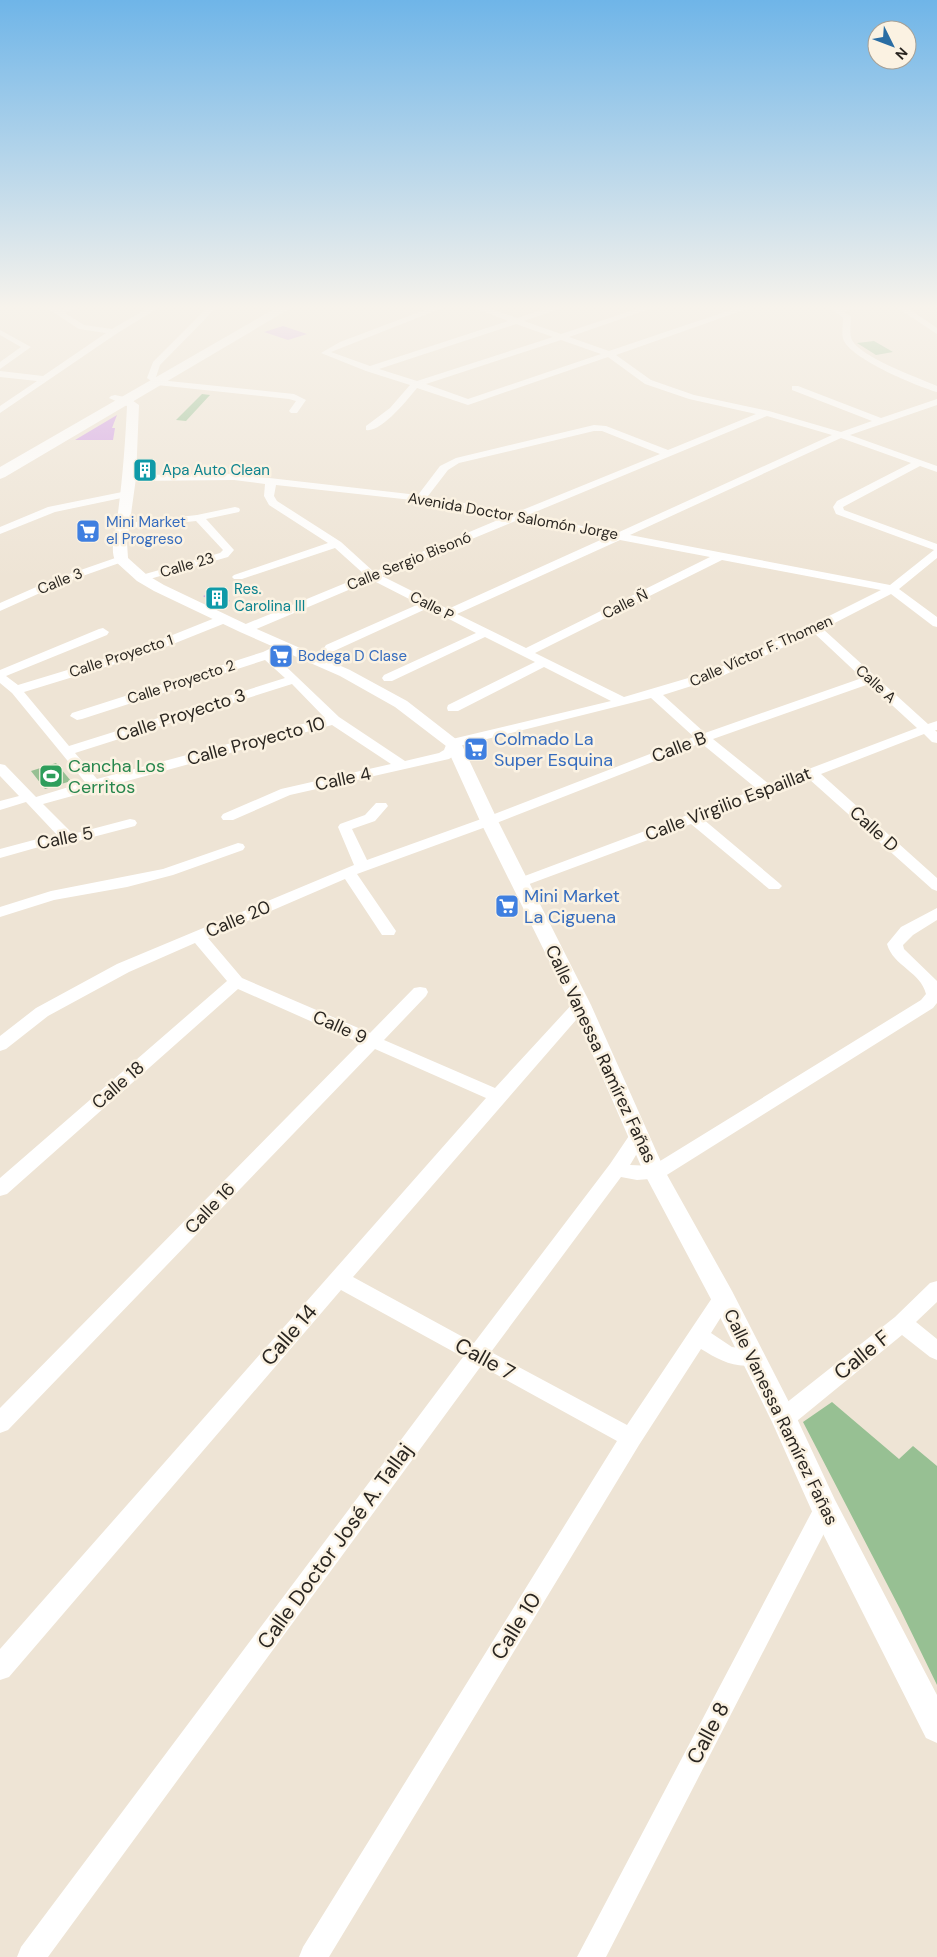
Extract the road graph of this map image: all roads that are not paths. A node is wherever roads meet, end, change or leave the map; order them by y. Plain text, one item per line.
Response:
1 (20, 396) edge
2 (125, 396) edge
3 (292, 396) edge
4 (405, 396) edge
5 (450, 396) edge
6 (485, 396) edge
7 (690, 396) edge
8 (816, 396) edge
9 (120, 399) junction
10 (937, 402) edge
11 (0, 410) edge
12 (294, 411) dead end
13 (766, 413) junction
14 (880, 421) junction
15 (370, 428) dead end
16 (841, 435) junction
17 (668, 453) junction
18 (919, 463) junction
19 (0, 466) edge
20 (937, 469) edge
21 (0, 474) edge
22 (130, 478) junction
23 (271, 480) junction
24 (127, 494) junction
25 (421, 498) junction
26 (235, 510) dead end
27 (520, 516) junction
28 (197, 518) junction
29 (122, 526) junction
30 (0, 531) edge
31 (618, 535) junction
32 (337, 544) junction
33 (937, 548) edge
34 (937, 553) edge
35 (723, 555) junction
36 (121, 559) junction
37 (372, 576) junction
38 (238, 577) dead end
39 (142, 578) junction
40 (892, 589) junction
41 (428, 604) junction
42 (0, 607) edge
43 (447, 614) junction
44 (224, 620) junction
45 (937, 623) edge
46 (815, 628) junction
47 (245, 629) junction
48 (104, 632) dead end
49 (486, 633) junction
50 (330, 648) dead end
51 (276, 650) junction
52 (526, 653) junction
53 (545, 662) junction
54 (0, 675) edge
55 (294, 678) junction
56 (388, 678) dead end
57 (870, 679) junction
58 (16, 690) junction
59 (654, 694) junction
60 (623, 702) junction
61 (453, 708) dead end
62 (77, 716) dead end
63 (334, 720) junction
64 (931, 726) edge
65 (702, 738) junction
66 (937, 739) edge
67 (453, 743) junction
68 (67, 751) junction
69 (403, 766) junction
70 (0, 768) edge
71 (810, 772) junction
72 (94, 784) junction
73 (767, 790) junction
74 (31, 800) junction
75 (0, 806) edge
76 (381, 806) dead end
77 (228, 817) dead end
78 (693, 818) junction
79 (489, 820) junction
80 (130, 823) dead end
81 (70, 839) junction
82 (238, 847) dead end
83 (0, 854) edge
84 (355, 869) junction
85 (519, 883) junction
86 (774, 886) dead end
87 (937, 886) edge
88 (0, 912) edge
89 (937, 914) edge
90 (388, 931) dead end
91 (198, 936) junction
92 (236, 982) junction
93 (420, 992) dead end
94 (581, 1005) junction
95 (372, 1042) junction
96 (0, 1045) edge
97 (498, 1096) junction
98 (639, 1135) junction
99 (617, 1169) junction
100 (655, 1173) junction
101 (0, 1189) edge
102 (338, 1279) junction
103 (937, 1289) edge
104 (723, 1298) junction
105 (902, 1323) junction
106 (698, 1336) junction
107 (937, 1351) edge
108 (477, 1355) junction
109 (752, 1357) junction
110 (784, 1418) junction
111 (0, 1423) edge
112 (631, 1438) junction
113 (825, 1509) junction
114 (0, 1668) edge
115 (937, 1727) edge
116 (32, 1957) edge
117 (313, 1957) edge
118 (591, 1957) edge

1 - 11 street
2 - 9 main road
3 - 12 street
4 - 15 street
5 - 6 street
7 - 13 street
8 - 14 street
9 - 19 main road
9 - 21 main road
9 - 22 street
10 - 14 street
13 - 16 street
13 - 17 street, Calle Sergio Bisonó
14 - 16 street
16 - 18 street
16 - 31 street
17 - 25 street
17 - 27 street, Calle Sergio Bisonó
18 - 20 street
18 - 33 street
22 - 23 street, Avenida Doctor Salomón Jorge
22 - 24 street
23 - 25 street, Avenida Doctor Salomón Jorge
23 - 32 street, Calle P
24 - 29 street
24 - 30 street
25 - 27 street, Avenida Doctor Salomón Jorge
26 - 28 street
27 - 31 street, Avenida Doctor Salomón Jorge
27 - 37 street, Calle Sergio Bisonó
28 - 29 street
28 - 39 street, Calle 23
29 - 36 street
31 - 35 street, Avenida Doctor Salomón Jorge
31 - 43 street
32 - 37 street, Calle P
32 - 38 street
34 - 40 street, Calle Víctor F. Thomen
35 - 40 street, Avenida Doctor Salomón Jorge
35 - 52 street, Calle Ñ
36 - 39 street, Calle Vanessa Ramírez Fañas
36 - 42 street, Calle 3
37 - 41 street, Calle P
37 - 47 street, Calle Sergio Bisonó
39 - 44 street, Calle Vanessa Ramírez Fañas
40 - 45 street
40 - 46 street, Calle Víctor F. Thomen
41 - 43 street, Calle P
41 - 50 street
43 - 49 street, Calle P
44 - 47 street, Calle Vanessa Ramírez Fañas
44 - 58 street, Calle Proyecto 1
46 - 57 street, Calle A
46 - 59 street, Calle Víctor F. Thomen
47 - 51 street, Calle Vanessa Ramírez Fañas
48 - 54 street
49 - 52 street, Calle P
49 - 56 street
51 - 55 street
51 - 62 street, Calle Proyecto 2
51 - 67 street, Calle Vanessa Ramírez Fañas
52 - 53 street, Calle P
53 - 60 street, Calle P
53 - 61 street
54 - 58 street
55 - 63 street
55 - 68 street, Calle Proyecto 3
57 - 64 street, Calle A
57 - 65 street, Calle B
58 - 68 street
59 - 60 street, Calle Víctor F. Thomen
59 - 65 street
60 - 67 street, Calle Víctor F. Thomen
63 - 69 street
63 - 72 street, Calle Proyecto 10
64 - 66 street, Calle A
64 - 71 street, Calle Virgilio Espaillat
65 - 73 street
65 - 79 street, Calle B
67 - 69 street, Calle 4
67 - 79 street, Calle Vanessa Ramírez Fañas
68 - 72 street
69 - 77 street, Calle 4
70 - 74 street
71 - 73 street, Calle Virgilio Espaillat
71 - 87 street, Calle D
72 - 74 street, Calle Proyecto 10
73 - 78 street, Calle Virgilio Espaillat
74 - 75 street, Calle Proyecto 10
74 - 81 street
76 - 84 street
78 - 85 street, Calle Virgilio Espaillat
78 - 86 street
79 - 84 street, Calle 20
79 - 85 street, Calle Vanessa Ramírez Fañas
80 - 81 street, Calle 5
81 - 83 street, Calle 5
82 - 88 street
84 - 90 street
84 - 91 street, Calle 20
85 - 94 street, Calle Vanessa Ramírez Fañas
89 - 100 street
91 - 92 street, Calle 9
91 - 96 street, Calle 20
92 - 95 street, Calle 9
92 - 101 street, Calle 18
93 - 95 street, Calle 16
94 - 97 street, Calle 14
94 - 98 street, Calle Vanessa Ramírez Fañas
95 - 97 street, Calle 9
95 - 111 street, Calle 16
97 - 102 street, Calle 14
98 - 99 street, Calle Doctor José A. Tallaj
98 - 100 street, Calle Vanessa Ramírez Fañas
99 - 100 street
99 - 108 street, Calle Doctor José A. Tallaj
100 - 104 street, Calle Vanessa Ramírez Fañas
102 - 108 street, Calle 7
102 - 114 street, Calle 14
103 - 105 street, Calle F
104 - 106 street, Calle 10
104 - 109 street, Calle Vanessa Ramírez Fañas
105 - 107 street
105 - 110 street, Calle F
106 - 109 street
106 - 112 street, Calle 10
108 - 112 street, Calle 7
108 - 116 street, Calle Doctor José A. Tallaj
109 - 110 street, Calle Vanessa Ramírez Fañas
110 - 113 street, Calle Vanessa Ramírez Fañas
112 - 117 street, Calle 10
113 - 115 street, Calle Vanessa Ramírez Fañas
113 - 118 street, Calle 8

